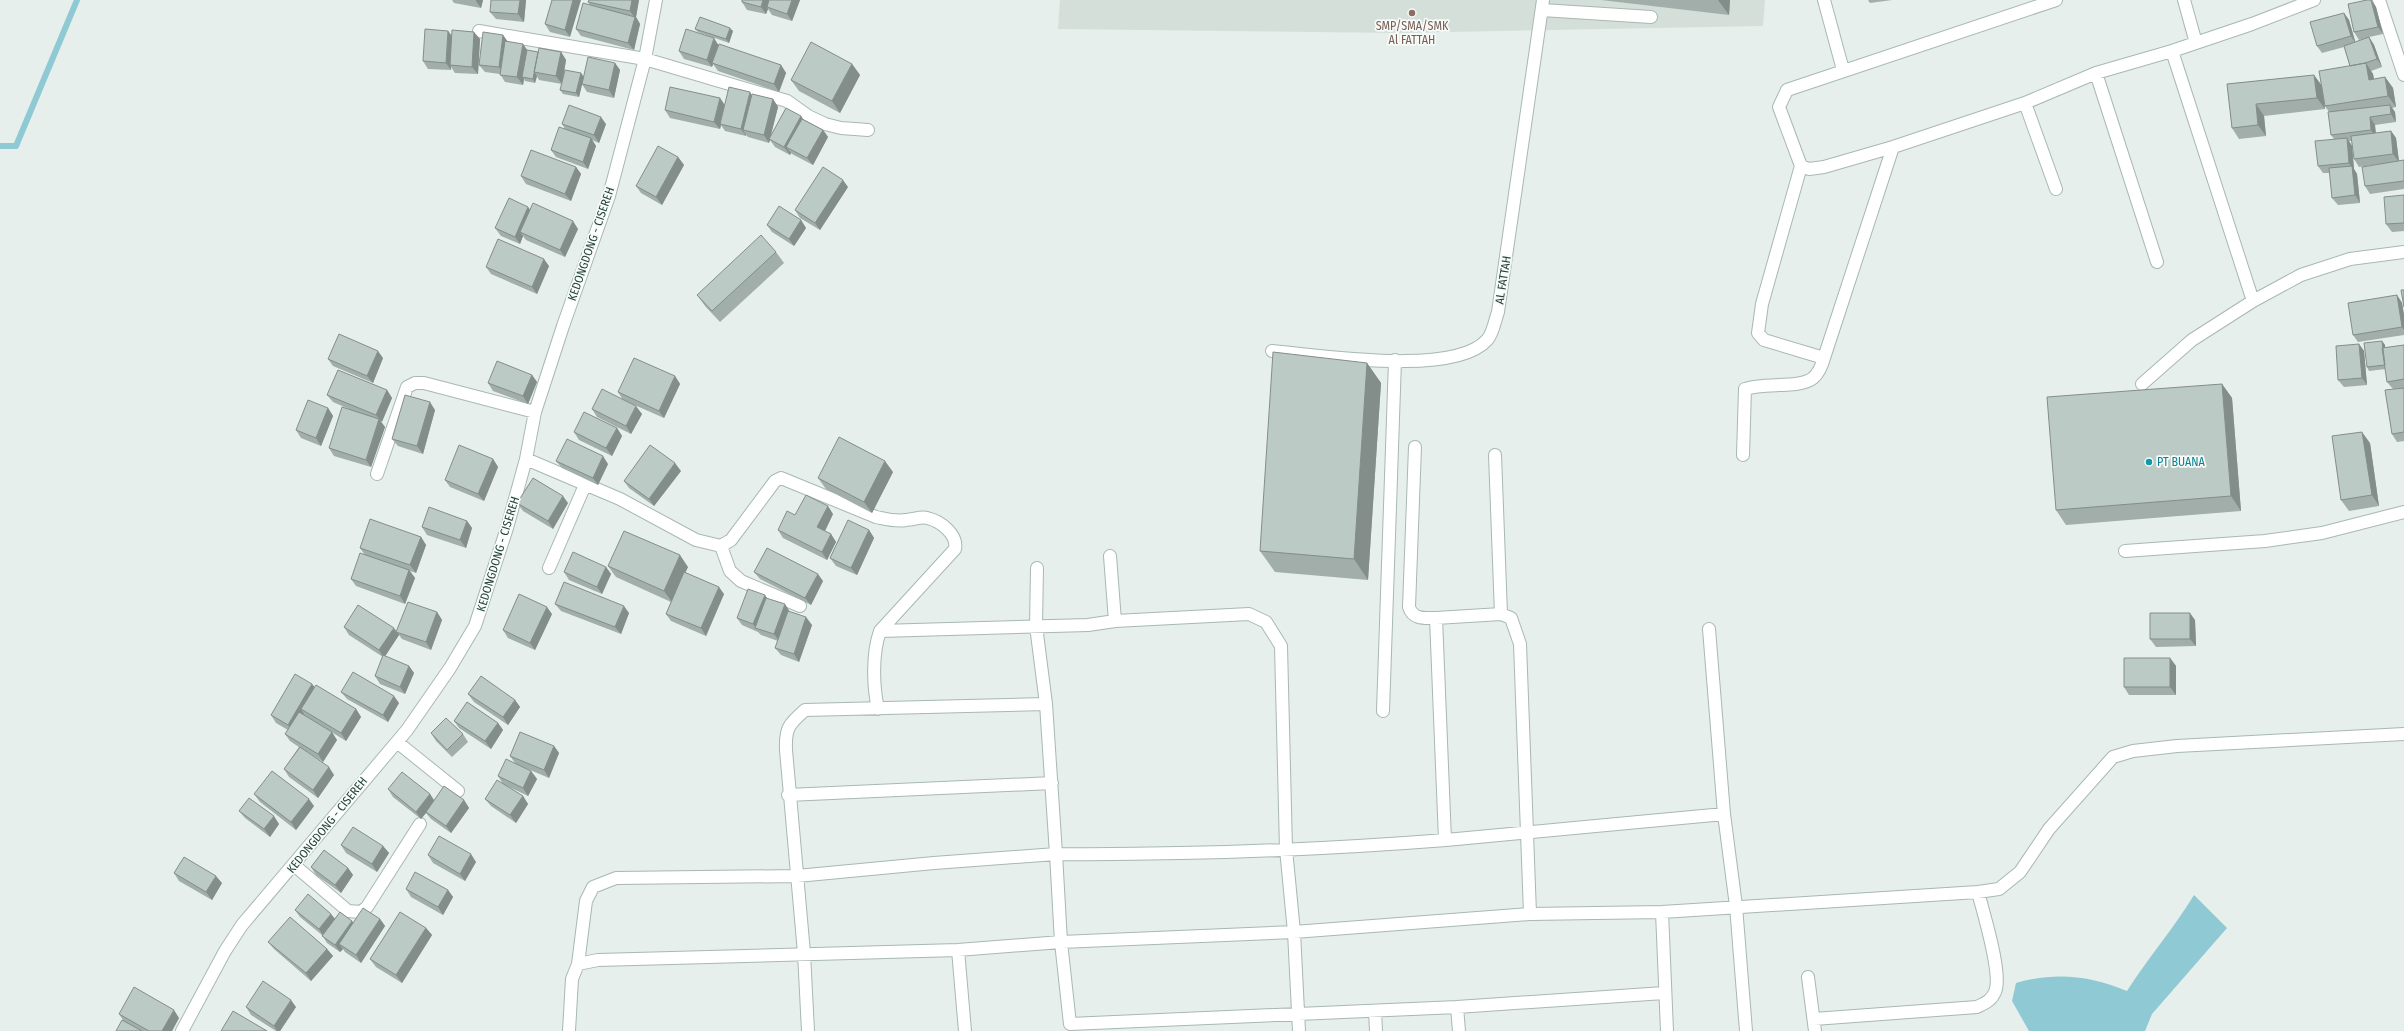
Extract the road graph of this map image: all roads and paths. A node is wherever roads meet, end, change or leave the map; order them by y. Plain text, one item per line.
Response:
1 (656, 0) edge
2 (1824, 0) edge
3 (2056, 0) edge
4 (2184, 0) edge
5 (2314, 0) edge
6 (2379, 0) edge
7 (1542, 5) edge
8 (1651, 18) dead end
9 (479, 31) dead end
10 (2196, 43) junction
11 (2172, 51) junction
12 (645, 59) junction
13 (1843, 70) junction
14 (2096, 73) junction
15 (2404, 76) edge
16 (2025, 103) junction
17 (868, 130) dead end
18 (1893, 147) junction
19 (1801, 166) junction
20 (2056, 189) dead end
21 (2404, 252) edge
22 (2157, 262) dead end
23 (2253, 301) junction
24 (1272, 351) edge
25 (1824, 358) junction
26 (1395, 360) junction
27 (2142, 384) dead end
28 (535, 412) junction
29 (1415, 447) dead end
30 (1495, 455) dead end
31 (1742, 455) dead end
32 (526, 459) junction
33 (377, 474) dead end
34 (586, 485) junction
35 (2404, 512) edge
36 (720, 546) junction
37 (2125, 551) dead end
38 (1110, 556) dead end
39 (549, 568) dead end
40 (1037, 568) dead end
41 (800, 606) edge
42 (1501, 614) junction
43 (1436, 618) junction
44 (1115, 621) junction
45 (1036, 626) junction
46 (1709, 629) dead end
47 (880, 631) junction
48 (1046, 704) junction
49 (878, 709) junction
50 (1383, 711) dead end
51 (2404, 734) edge
52 (397, 742) junction
53 (1052, 783) junction
54 (458, 790) dead end
55 (788, 795) junction
56 (1724, 814) junction
57 (420, 824) dead end
58 (1528, 832) junction
59 (1445, 840) junction
60 (1286, 849) junction
61 (1056, 854) junction
62 (294, 865) junction
63 (797, 876) junction
64 (1978, 892) junction
65 (1736, 906) junction
66 (1662, 912) junction
67 (1530, 914) junction
68 (1294, 932) junction
69 (1061, 942) junction
70 (958, 950) junction
71 (804, 953) junction
72 (578, 964) junction
73 (1808, 977) dead end
74 (1664, 993) junction
75 (1457, 1007) junction
76 (1375, 1010) junction
77 (1298, 1013) junction
78 (1815, 1025) edge
79 (1070, 1027) edge
80 (182, 1031) edge
81 (569, 1031) edge
82 (808, 1031) edge
83 (965, 1031) edge
84 (1299, 1031) edge
85 (1376, 1031) edge
86 (1459, 1031) edge
87 (1667, 1031) edge
88 (1746, 1031) edge

1 - 12 street, KEDONGDONG - CISEREH
2 - 13 street
3 - 13 street
4 - 10 street
5 - 10 street
6 - 15 street
7 - 8 street
7 - 26 street, AL FATTAH
9 - 12 street
10 - 11 street
11 - 14 street
11 - 23 street
12 - 17 street
12 - 28 street, KEDONGDONG - CISEREH
13 - 19 street
14 - 16 street
14 - 22 street
16 - 18 street
16 - 20 street
18 - 19 street
18 - 25 street
19 - 25 street
21 - 23 street
23 - 27 street
24 - 26 street, AL FATTAH
25 - 31 street
26 - 50 street
28 - 32 street, KEDONGDONG - CISEREH
28 - 33 street
29 - 43 street
30 - 42 street
32 - 34 street
32 - 52 street, KEDONGDONG - CISEREH
34 - 36 street
34 - 39 street
35 - 37 street
36 - 41 street
36 - 47 street
38 - 44 street
40 - 45 street
42 - 43 street
42 - 58 street
43 - 59 street
44 - 45 street
44 - 60 street
45 - 47 street
45 - 48 street
46 - 56 street
47 - 49 street
48 - 49 street
48 - 53 street
49 - 55 street
51 - 64 street
52 - 54 street
52 - 62 street, KEDONGDONG - CISEREH
53 - 55 street
53 - 61 street
55 - 63 street
56 - 58 street
56 - 65 street
57 - 62 street
58 - 59 street
58 - 67 street
59 - 60 street
60 - 61 street
60 - 68 street
61 - 63 street
61 - 69 street
62 - 80 street, KEDONGDONG - CISEREH
63 - 71 street
63 - 72 street
64 - 65 street
64 - 78 street
65 - 66 street
65 - 88 street
66 - 67 street
66 - 74 street
67 - 68 street
68 - 69 street
68 - 77 street
69 - 70 street
69 - 79 street
70 - 71 street
70 - 83 street
71 - 72 street
71 - 82 street
72 - 81 street
73 - 78 street
74 - 75 street
74 - 87 street
75 - 76 street
75 - 86 street
76 - 77 street
76 - 85 street
77 - 79 street
77 - 84 street

